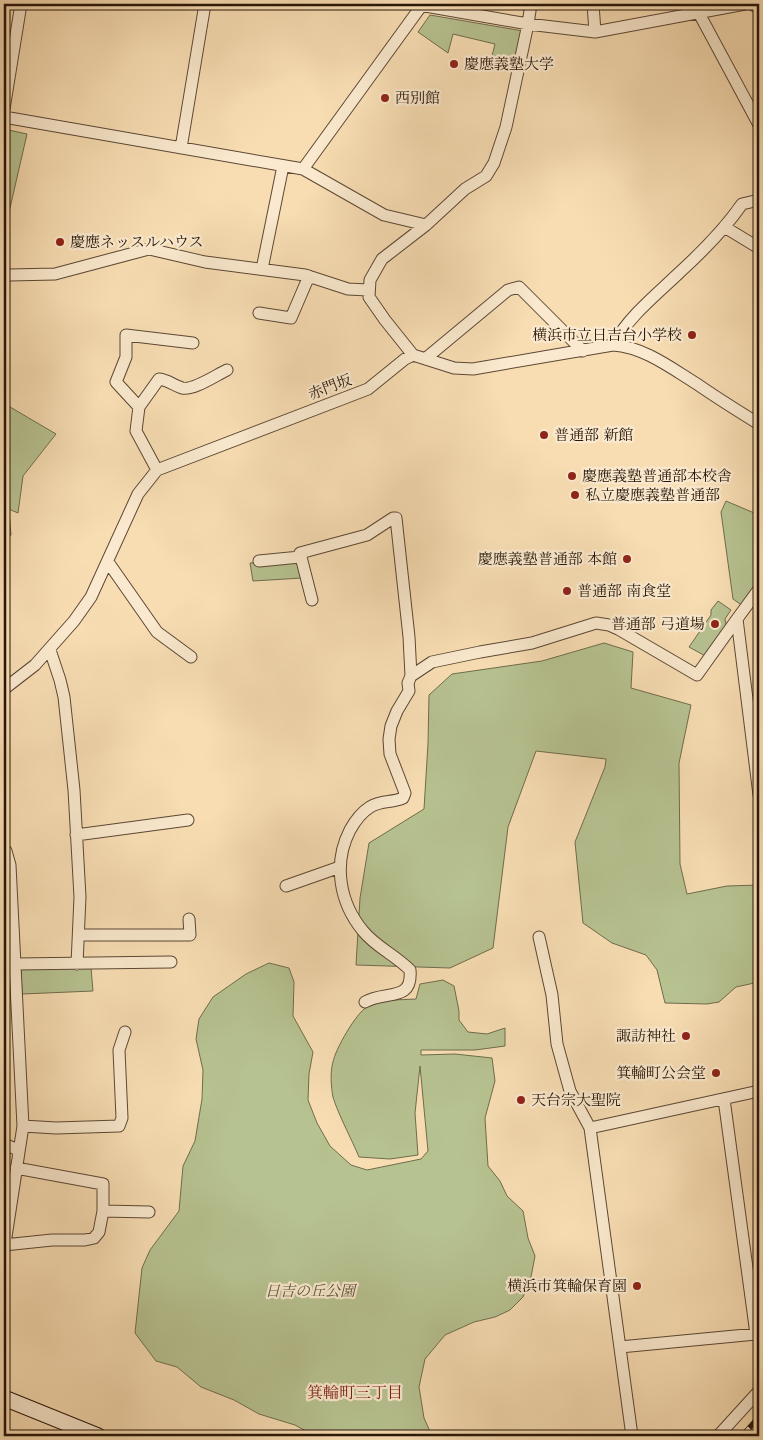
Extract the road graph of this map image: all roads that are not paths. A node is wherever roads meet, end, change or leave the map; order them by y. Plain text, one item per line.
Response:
1 (21, 4) edge
2 (205, 4) edge
3 (419, 4) edge
4 (531, 4) edge
5 (593, 4) edge
6 (744, 4) edge
7 (750, 4) edge
8 (696, 8) edge
9 (759, 8) edge
10 (528, 24) junction
11 (595, 32) junction
12 (4, 109) edge
13 (4, 117) edge
14 (759, 125) edge
15 (181, 148) junction
16 (283, 166) junction
17 (303, 169) junction
18 (759, 200) edge
19 (426, 224) junction
20 (726, 228) junction
21 (759, 248) edge
22 (262, 269) junction
23 (309, 276) junction
24 (4, 277) edge
25 (368, 290) junction
26 (260, 313) dead end
27 (193, 343) dead end
28 (613, 346) junction
29 (583, 351) junction
30 (413, 355) junction
31 (425, 359) junction
32 (227, 370) dead end
33 (139, 407) junction
34 (759, 424) edge
35 (158, 470) junction
36 (300, 557) junction
37 (259, 561) dead end
38 (108, 562) junction
39 (759, 589) edge
40 (312, 600) dead end
41 (736, 619) junction
42 (50, 650) junction
43 (191, 657) dead end
44 (411, 676) junction
45 (4, 689) edge
46 (759, 795) edge
47 (188, 820) dead end
48 (76, 835) junction
49 (4, 851) edge
50 (340, 867) junction
51 (286, 886) dead end
52 (189, 919) dead end
53 (79, 935) junction
54 (538, 937) dead end
55 (171, 962) dead end
56 (15, 964) junction
57 (77, 964) junction
58 (365, 1002) dead end
59 (125, 1032) dead end
60 (759, 1091) edge
61 (724, 1099) junction
62 (23, 1126) junction
63 (590, 1128) junction
64 (4, 1144) edge
65 (18, 1150) junction
66 (16, 1168) junction
67 (103, 1211) junction
68 (149, 1212) dead end
69 (4, 1245) edge
70 (4, 1250) edge
71 (757, 1334) edge
72 (620, 1347) junction
73 (759, 1391) edge
74 (4, 1398) edge
75 (72, 1431) edge
76 (98, 1436) edge
77 (632, 1436) edge
78 (718, 1436) edge

1 - 12 street
2 - 15 street
3 - 10 street
3 - 17 street
4 - 10 street
5 - 11 street
6 - 8 street
7 - 9 street
8 - 11 street
8 - 14 street
10 - 11 street
10 - 19 street
13 - 15 street
15 - 16 street
16 - 17 street
16 - 22 street
17 - 19 street
18 - 20 street
19 - 25 street
20 - 21 street
20 - 28 street
22 - 23 street
22 - 24 street
23 - 25 street
23 - 26 street
25 - 30 street
27 - 33 street
28 - 29 street
28 - 34 street
29 - 31 street
29 - 31 street
30 - 31 street
30 - 35 street, 赤門坂
32 - 33 street
33 - 35 street
35 - 38 street, 赤門坂
36 - 37 street
36 - 40 street
36 - 44 street
38 - 42 street, 赤門坂
38 - 43 street
39 - 41 street
41 - 44 street
41 - 46 street
42 - 45 street, 赤門坂
42 - 48 street
44 - 50 street
47 - 48 street
48 - 53 street
49 - 56 street
50 - 51 street
50 - 58 street
52 - 53 street
53 - 57 street
54 - 63 street
55 - 57 street
56 - 57 street
56 - 62 street
59 - 62 street
60 - 61 street
61 - 63 street
61 - 71 street
62 - 65 street
63 - 72 street
64 - 65 street
65 - 66 street
66 - 67 street
66 - 69 street
67 - 68 street
67 - 69 street
69 - 70 street
71 - 72 street
72 - 77 street
73 - 78 street
74 - 75 street
75 - 76 street

